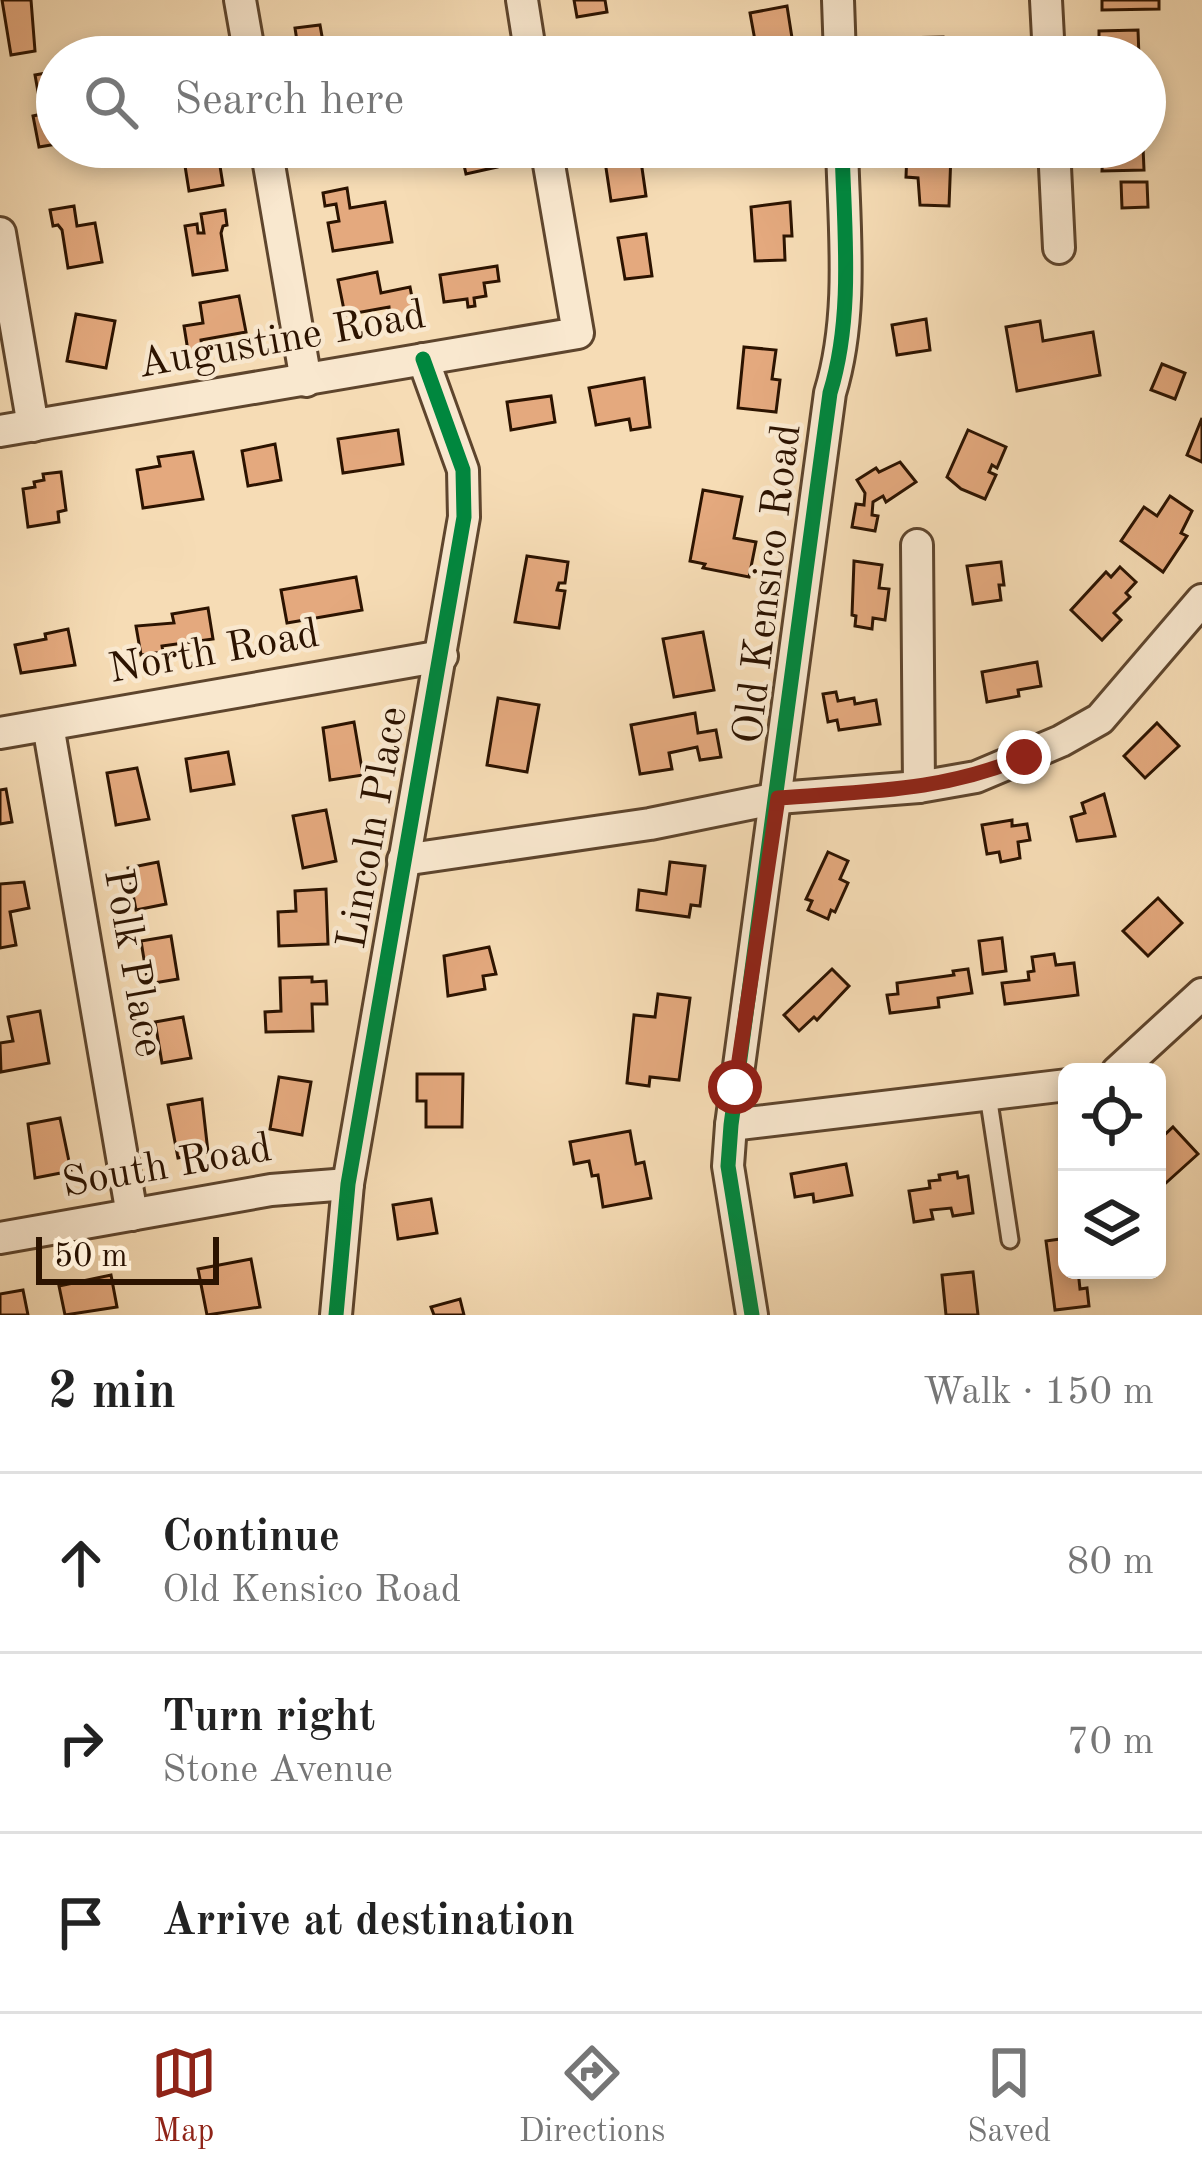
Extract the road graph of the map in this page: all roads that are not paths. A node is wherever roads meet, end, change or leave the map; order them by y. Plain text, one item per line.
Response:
1 (240, 0) edge
2 (522, 0) edge
3 (838, 0) edge
4 (1046, 0) edge
5 (246, 36) edge
6 (528, 36) edge
7 (839, 36) edge
8 (1048, 36) edge
9 (270, 168) edge
10 (550, 168) edge
11 (842, 168) edge
12 (1055, 168) edge
13 (0, 233) edge
14 (1059, 248) dead end
15 (423, 359) junction
16 (306, 381) junction
17 (33, 426) junction
18 (0, 431) edge
19 (917, 545) dead end
20 (1202, 600) edge
21 (442, 656) junction
22 (48, 725) junction
23 (0, 733) edge
24 (919, 787) junction
25 (778, 798) junction
26 (403, 860) junction
27 (1202, 994) edge
28 (1127, 1063) edge
29 (1058, 1085) edge
30 (988, 1095) junction
31 (731, 1125) junction
32 (348, 1184) junction
33 (133, 1215) junction
34 (0, 1238) edge
35 (1010, 1240) dead end
36 (336, 1315) edge
37 (752, 1315) edge

1 - 5 street
2 - 6 street
3 - 7 street
4 - 8 street
9 - 16 street
10 - 15 street, Augustine Road
11 - 25 street, Old Kensico Road
12 - 14 street
13 - 17 street
15 - 16 street, Augustine Road
15 - 21 street, Lincoln Place
16 - 17 street, Augustine Road
17 - 18 street, Augustine Road
19 - 24 street
20 - 24 street
21 - 22 street, North Road
21 - 26 street, Lincoln Place
22 - 23 street, North Road
22 - 33 street, Polk Place
24 - 25 street
25 - 26 street
25 - 31 street, Old Kensico Road
26 - 32 street, Lincoln Place
27 - 28 street
29 - 30 street
30 - 31 street
30 - 35 lane
31 - 37 street, Old Kensico Road
32 - 33 street, South Road
32 - 36 street, Lincoln Place
33 - 34 street, South Road

